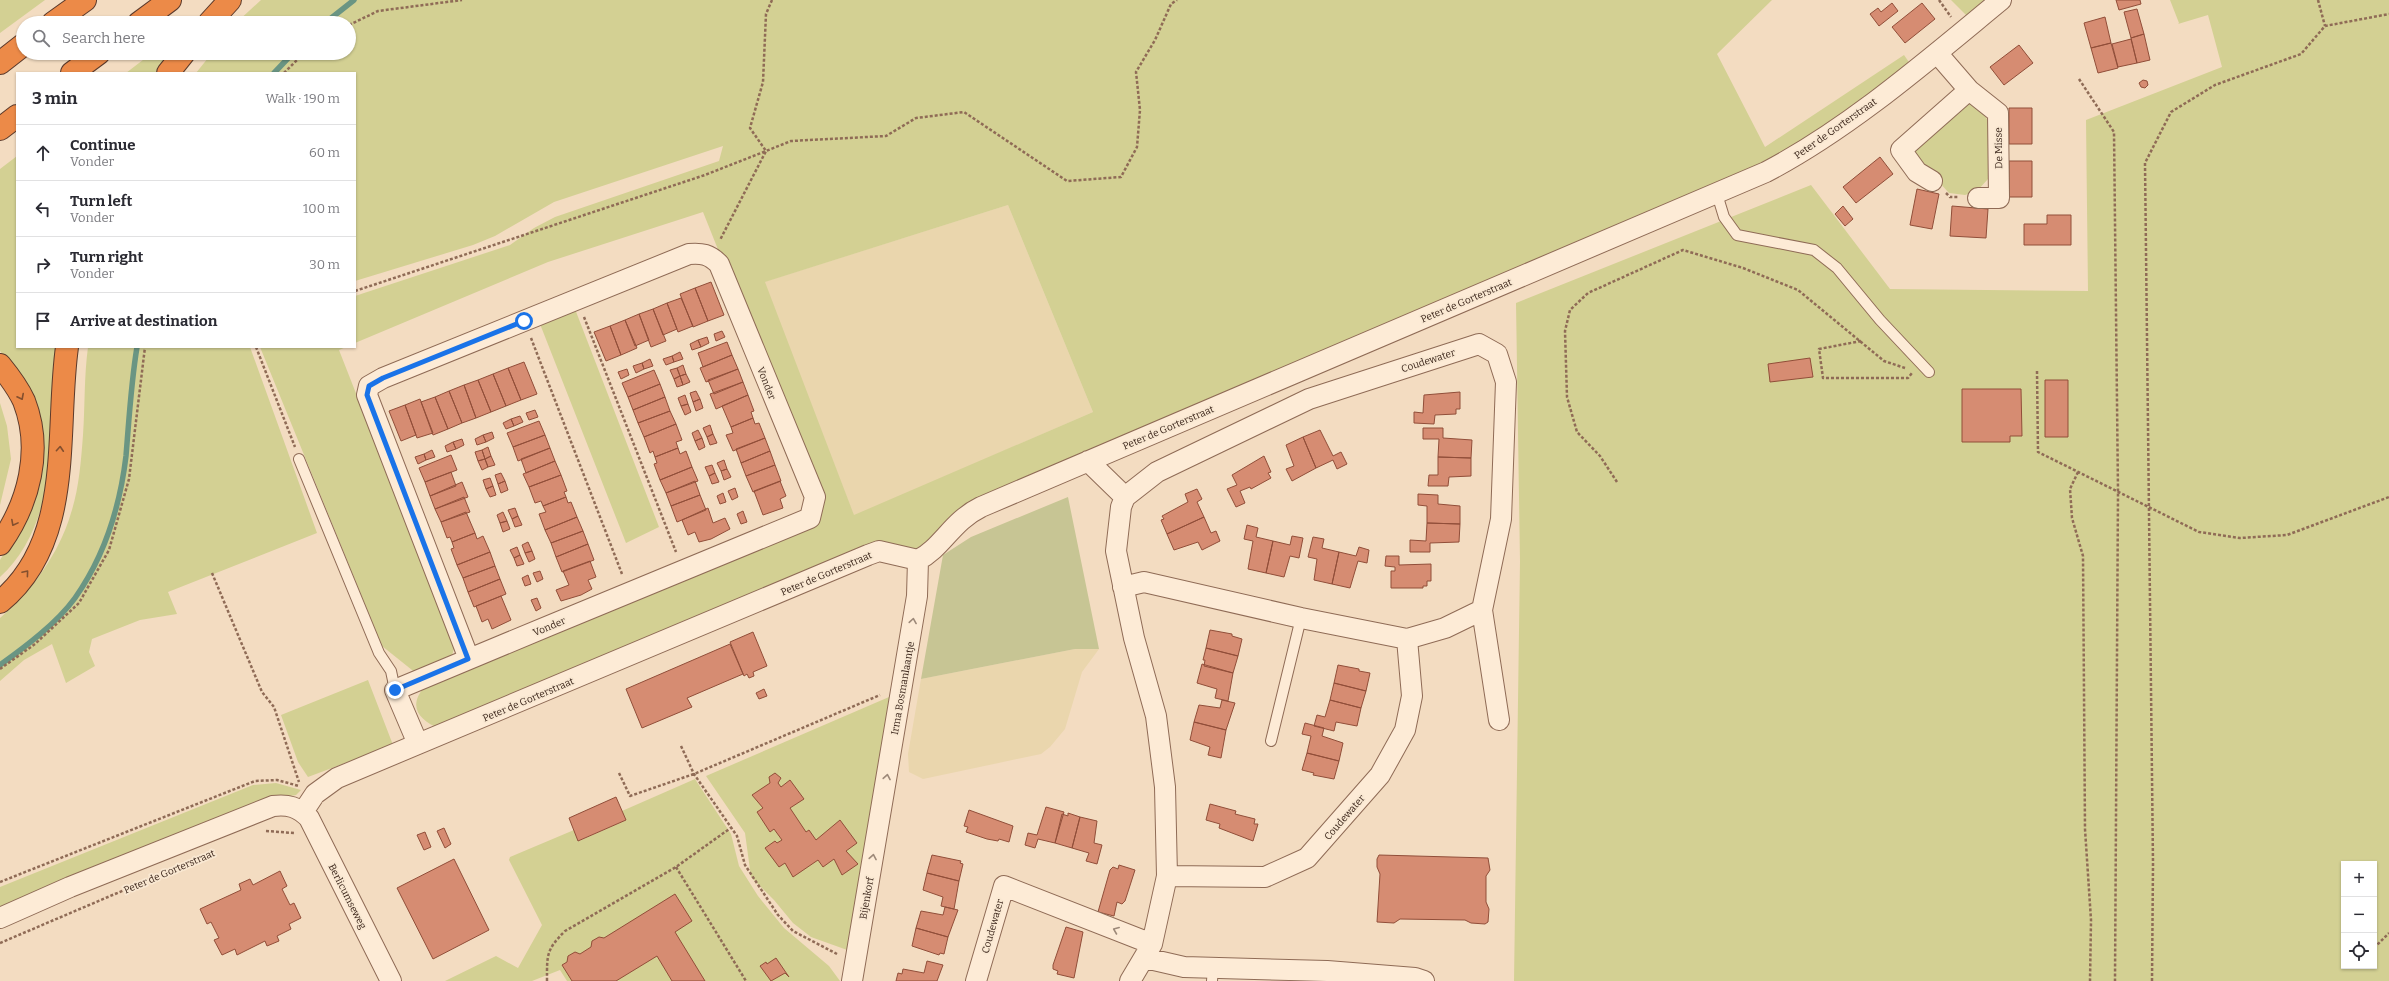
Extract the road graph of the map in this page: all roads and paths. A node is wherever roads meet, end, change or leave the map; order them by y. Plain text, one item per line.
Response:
1 (84, 0) edge
2 (170, 0) edge
3 (230, 0) edge
4 (462, 0) edge
5 (772, 0) edge
6 (1177, 0) edge
7 (2001, 0) edge
8 (2318, 0) edge
9 (2389, 14) edge
10 (62, 16) edge
11 (148, 16) edge
12 (215, 16) edge
13 (356, 22) edge
14 (2325, 26) junction
15 (16, 50) edge
16 (1936, 53) junction
17 (90, 60) edge
18 (178, 60) edge
19 (297, 60) edge
20 (0, 63) edge
21 (73, 72) edge
22 (169, 72) edge
23 (285, 72) edge
24 (2079, 79) dead end
25 (1969, 90) junction
26 (16, 117) edge
27 (0, 129) edge
28 (766, 151) junction
29 (1932, 181) joint
30 (1717, 194) junction
31 (1978, 198) joint
32 (712, 257) junction
33 (356, 291) edge
34 (577, 300) junction
35 (524, 321) junction
36 (1861, 341) junction
37 (67, 348) edge
38 (145, 348) edge
39 (256, 348) edge
40 (0, 365) edge
41 (2037, 371) dead end
42 (1928, 372) dead end
43 (299, 459) joint
44 (1088, 461) junction
45 (2078, 472) junction
46 (1617, 482) dead end
47 (2118, 492) junction
48 (1125, 497) junction
49 (2389, 497) edge
50 (2147, 507) junction
51 (0, 544) edge
52 (918, 560) junction
53 (683, 570) junction
54 (212, 573) dead end
55 (1123, 587) junction
56 (629, 593) junction
57 (0, 602) edge
58 (1482, 610) junction
59 (1301, 618) junction
60 (1407, 639) junction
61 (468, 659) junction
62 (0, 669) edge
63 (903, 686) junction
64 (395, 690) junction
65 (1499, 720) dead end
66 (1271, 741) dead end
67 (418, 744) junction
68 (681, 746) dead end
69 (619, 773) dead end
70 (694, 774) junction
71 (880, 816) joint
72 (307, 819) junction
73 (732, 828) junction
74 (262, 832) dead end
75 (191, 862) dead end
76 (676, 867) junction
77 (1167, 876) junction
78 (0, 882) edge
79 (0, 918) edge
80 (2389, 933) edge
81 (0, 943) edge
82 (2377, 945) edge
83 (1148, 951) junction
84 (854, 972) edge
85 (1212, 974) edge
86 (391, 981) edge
87 (547, 981) edge
88 (746, 981) edge
89 (976, 981) edge
90 (1130, 981) edge
91 (1424, 981) edge
92 (2090, 981) edge
93 (2115, 981) edge
94 (2152, 981) edge

1 - 10 highway
2 - 11 highway
3 - 12 highway
4 - 13 path
5 - 28 path
6 - 28 path
7 - 16 street, Peter de Gorterstraat
8 - 14 path
9 - 14 path
14 - 50 path
15 - 20 highway
16 - 25 street, De Misse
16 - 30 street, Peter de Gorterstraat
17 - 21 highway
18 - 22 highway
19 - 23 path
24 - 47 path
25 - 29 street
25 - 31 street, De Misse
26 - 27 highway
28 - 32 path
28 - 33 path
29 - 31 path
30 - 42 lane
30 - 44 street, Peter de Gorterstraat
32 - 34 street
32 - 53 street, Vonder
34 - 35 street
34 - 53 path
35 - 56 path
35 - 61 street
36 - 36 path
36 - 46 path
57 -> 37 highway
38 - 62 path
39 - 43 path
40 -> 51 highway
41 - 45 path
43 - 64 lane
44 - 48 street
44 - 52 street, Peter de Gorterstraat
45 - 47 path
45 - 92 path
47 - 50 path
47 - 93 path
48 - 55 street
48 - 58 street, Coudewater
49 - 50 path
50 - 94 path
63 -> 52 street, Irma Bosmanlaantje
52 - 67 street, Peter de Gorterstraat
53 - 56 street, Vonder
54 - 78 path
55 - 59 street
55 - 77 street
56 - 61 street, Vonder
58 - 60 street
58 - 65 street, Coudewater
59 - 60 street
59 - 66 lane
60 - 77 street, Coudewater
61 - 64 street, Vonder
63 - 70 path
71 -> 63 street, Irma Bosmanlaantje
64 - 67 street
67 - 72 street, Peter de Gorterstraat
68 - 70 path
69 - 70 path
70 - 73 path
84 -> 71 street, Bijenkorf
72 - 74 path
72 - 79 street, Peter de Gorterstraat
72 - 86 street, Berlicumseweg
73 - 76 path
73 - 84 path
75 - 81 path, Peter de Gorterstraat
76 - 87 path
76 - 88 path
77 - 83 street
80 - 82 path
83 - 85 street, Coudewater
83 -> 89 street, Coudewater
83 - 90 street
85 - 91 street, Coudewater

